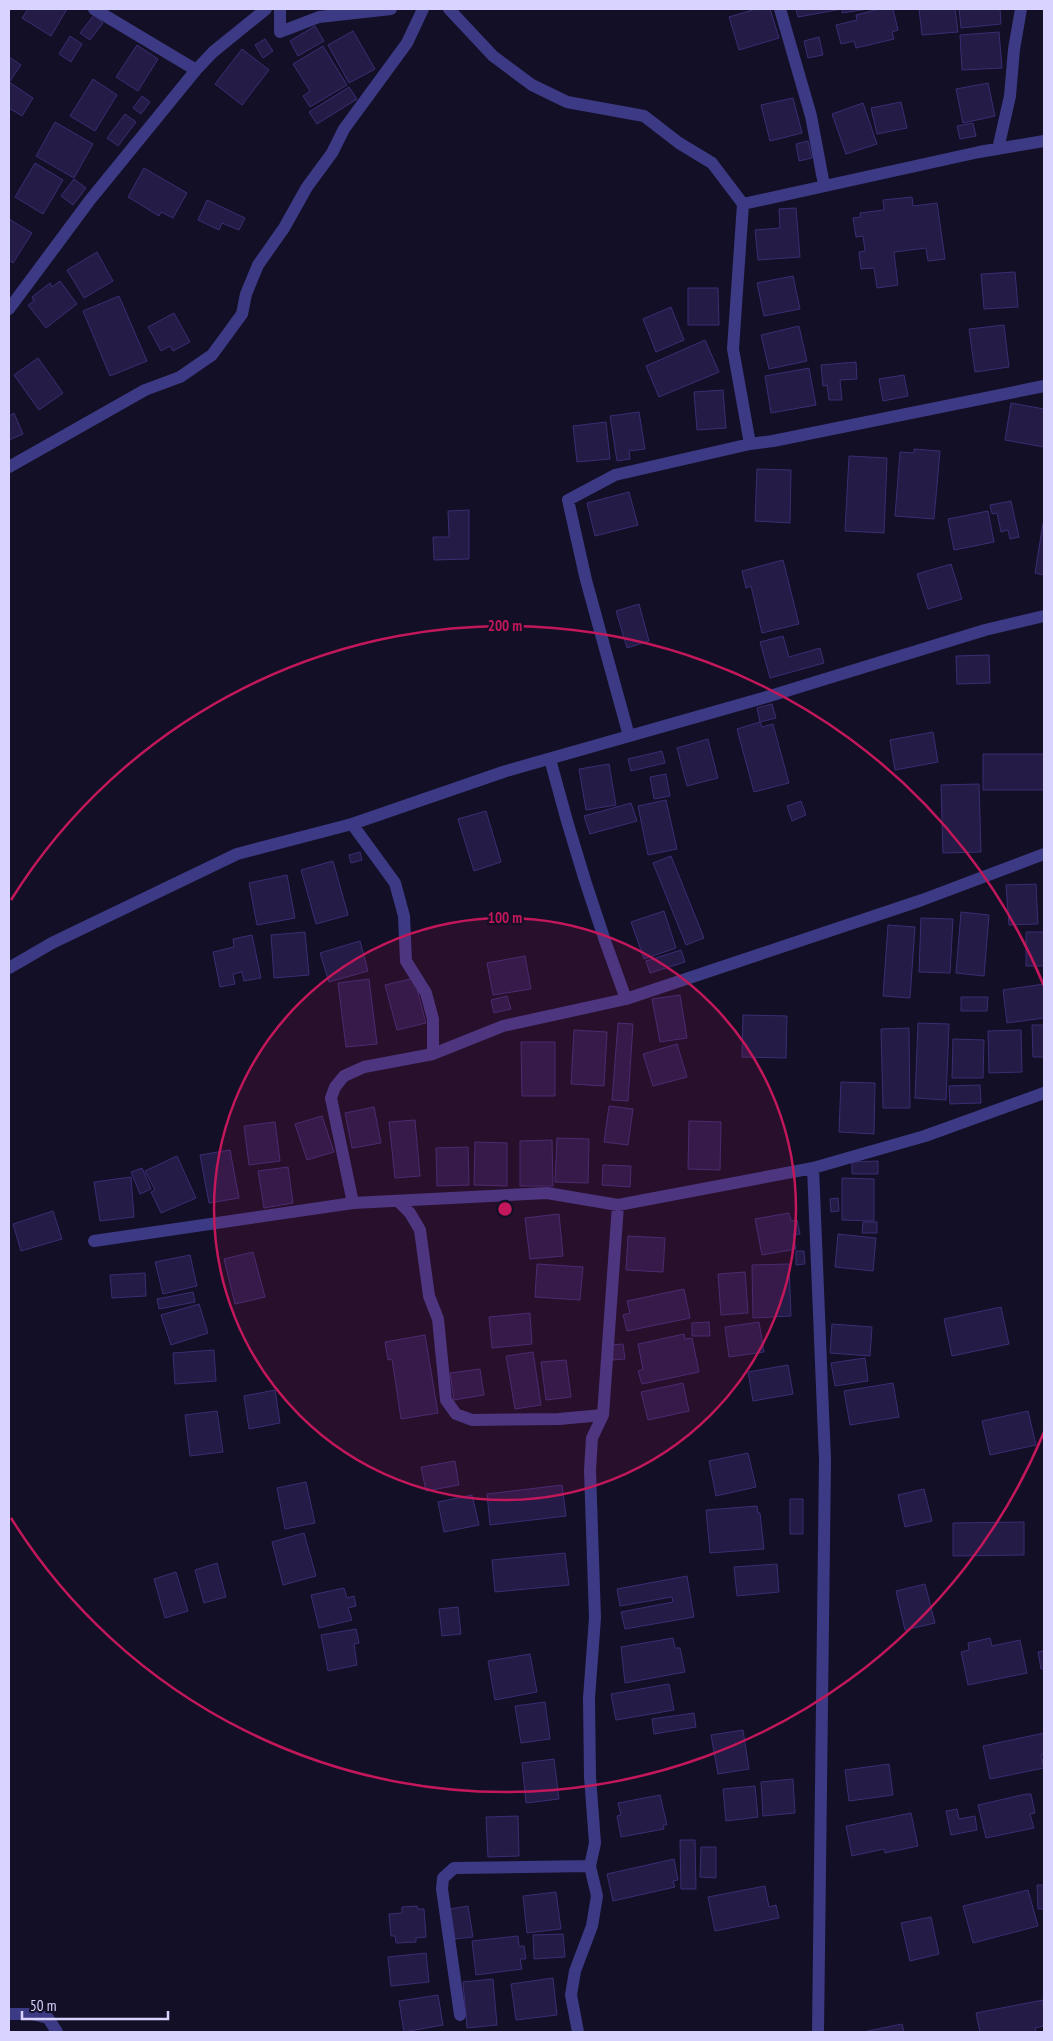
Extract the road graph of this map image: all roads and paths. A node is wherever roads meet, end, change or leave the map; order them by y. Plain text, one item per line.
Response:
1 (94, 9) edge
2 (266, 9) edge
3 (280, 9) edge
4 (391, 9) edge
5 (423, 9) edge
6 (449, 9) edge
7 (780, 9) edge
8 (1021, 9) edge
9 (196, 70) junction
10 (1044, 141) edge
11 (998, 149) junction
12 (824, 185) junction
13 (744, 204) junction
14 (9, 309) edge
15 (1044, 386) edge
16 (750, 444) junction
17 (9, 467) edge
18 (1044, 616) edge
19 (629, 736) junction
20 (550, 758) junction
21 (352, 824) junction
22 (1044, 854) edge
23 (9, 968) edge
24 (626, 998) junction
25 (434, 1054) junction
26 (1044, 1093) edge
27 (813, 1168) junction
28 (398, 1201) junction
29 (353, 1203) junction
30 (618, 1205) junction
31 (94, 1241) dead end
32 (603, 1415) junction
33 (590, 1866) junction
34 (9, 2014) edge
35 (460, 2014) dead end
36 (57, 2032) edge
37 (578, 2032) edge
38 (818, 2032) edge

1 - 9 street
2 - 9 street
3 - 4 street
5 - 17 street
6 - 13 street
7 - 12 street
8 - 11 street
9 - 14 street
10 - 11 street
11 - 12 street
12 - 13 street
13 - 16 street
15 - 16 street
16 - 19 street
18 - 19 street
19 - 20 street
20 - 21 street
20 - 24 street
21 - 23 street
21 - 25 street
22 - 24 street
24 - 25 street
25 - 29 street
26 - 27 street
27 - 30 street
27 - 38 street
28 - 29 street
28 - 30 street
28 - 32 street
29 - 31 street
30 - 32 street
32 - 33 street
33 - 35 street
33 - 37 street
34 - 36 street

